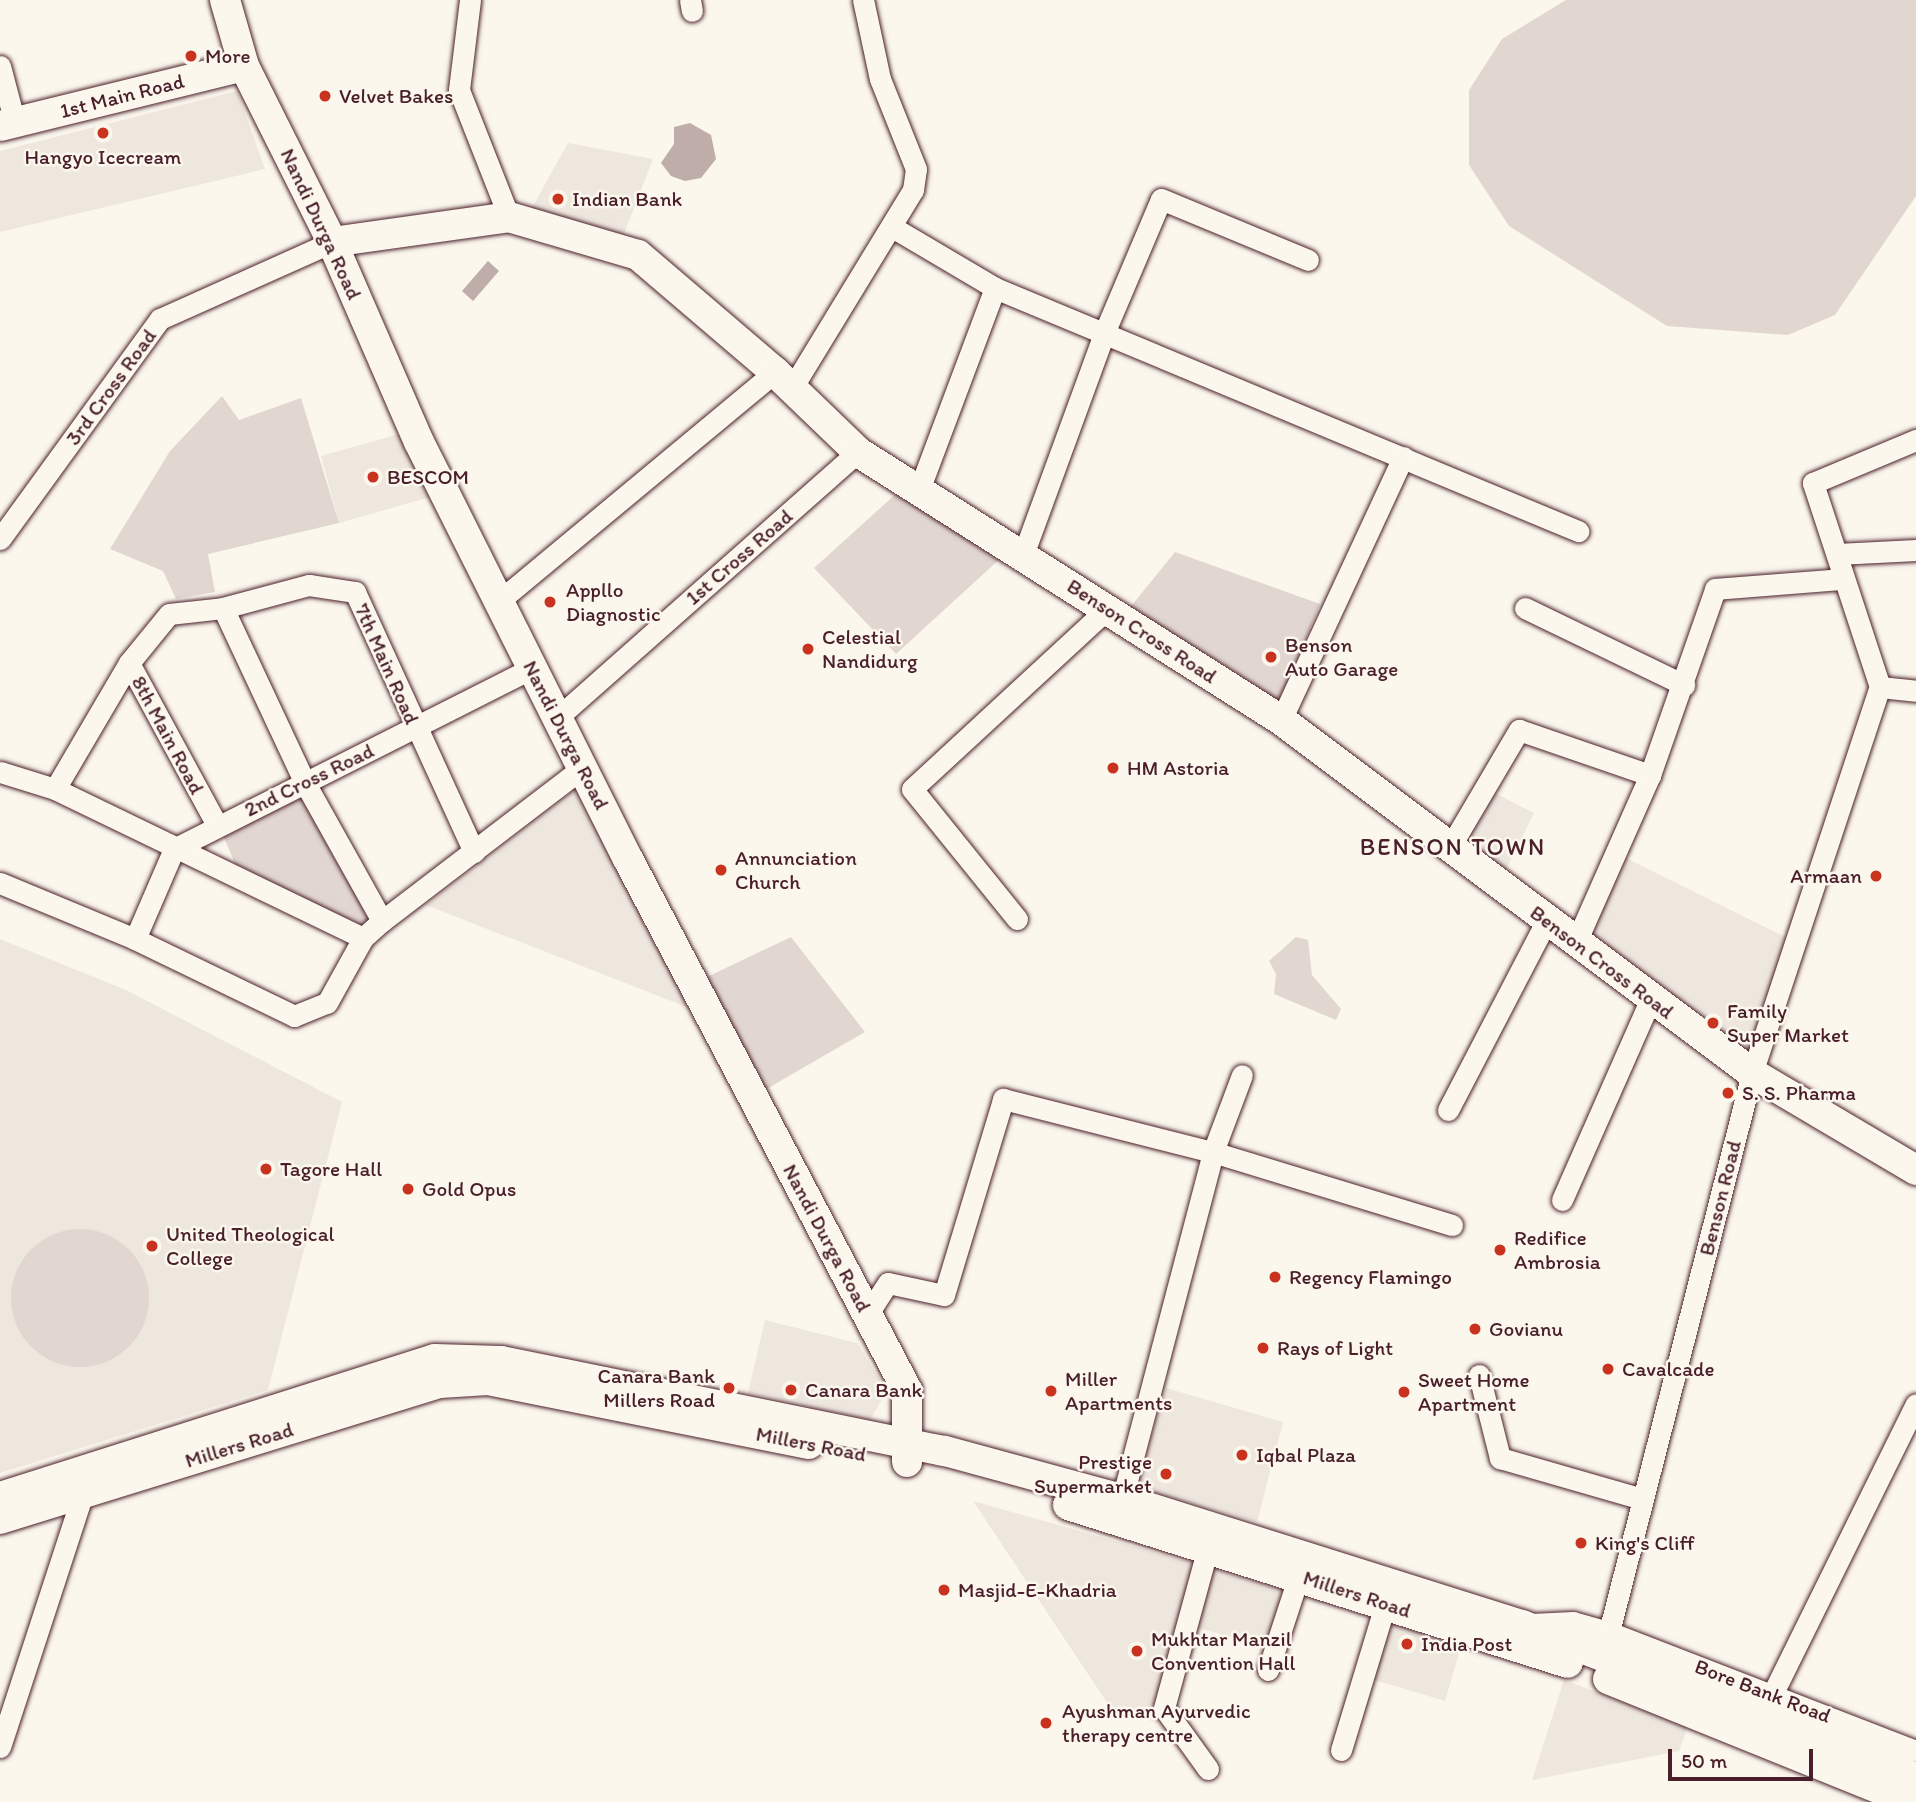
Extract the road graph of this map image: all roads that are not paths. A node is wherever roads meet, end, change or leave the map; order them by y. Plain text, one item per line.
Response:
1 (225, 0) edge
2 (470, 0) edge
3 (863, 0) edge
4 (0, 66) edge
5 (244, 66) junction
6 (8, 125) edge
7 (509, 217) junction
8 (892, 227) junction
9 (332, 242) junction
10 (1308, 260) dead end
11 (995, 288) junction
12 (1105, 331) junction
13 (784, 380) junction
14 (1916, 440) edge
15 (858, 452) junction
16 (1403, 457) junction
17 (919, 490) junction
18 (1578, 531) dead end
19 (0, 539) edge
20 (1916, 550) edge
21 (1837, 554) junction
22 (1023, 555) junction
23 (1843, 579) junction
24 (499, 601) junction
25 (223, 608) junction
26 (1525, 608) dead end
27 (1107, 609) junction
28 (129, 663) junction
29 (532, 668) junction
30 (1684, 685) junction
31 (1880, 687) junction
32 (1916, 691) edge
33 (557, 718) junction
34 (1282, 720) junction
35 (415, 727) junction
36 (582, 768) junction
37 (0, 772) edge
38 (1650, 775) junction
39 (305, 783) junction
40 (55, 789) junction
41 (217, 825) junction
42 (1450, 847) junction
43 (174, 849) junction
44 (474, 852) junction
45 (0, 883) edge
46 (1017, 919) dead end
47 (1547, 920) junction
48 (382, 921) junction
49 (135, 939) junction
50 (363, 939) junction
51 (1576, 942) junction
52 (1651, 999) junction
53 (1752, 1073) junction
54 (1242, 1075) dead end
55 (1448, 1110) dead end
56 (1213, 1152) junction
57 (1916, 1170) edge
58 (1562, 1200) dead end
59 (1452, 1225) dead end
60 (867, 1315) junction
61 (1479, 1376) dead end
62 (1916, 1404) edge
63 (208, 1443) junction
64 (907, 1453) junction
65 (83, 1493) junction
66 (0, 1497) edge
67 (1642, 1499) junction
68 (1119, 1509) junction
69 (0, 1519) edge
70 (1208, 1547) junction
71 (1299, 1576) junction
72 (1385, 1605) junction
73 (1522, 1625) junction
74 (1609, 1632) junction
75 (1268, 1670) dead end
76 (1773, 1693) junction
77 (0, 1747) edge
78 (1341, 1751) dead end
79 (1916, 1751) edge
80 (1208, 1769) dead end
81 (1916, 1778) edge
82 (1913, 1802) edge

1 - 5 main road, Nandi Durga Road
2 - 7 street
3 - 8 street
4 - 6 street
5 - 6 main road, 1st Main Road
5 - 9 main road, Nandi Durga Road
7 - 9 main road, Benson Cross Road
7 - 13 main road, Benson Cross Road
8 - 11 street
8 - 13 street
9 - 19 street, 3rd Cross Road
9 - 24 main road, Nandi Durga Road
10 - 12 street
11 - 12 street
11 - 17 street
12 - 16 street
12 - 22 street
13 - 15 main road, Benson Cross Road
13 - 24 street
14 - 21 street
15 - 17 main road, Benson Cross Road
15 - 33 street, 1st Cross Road
16 - 18 street
16 - 34 street
17 - 22 main road, Benson Cross Road
20 - 21 street
21 - 23 street
22 - 27 main road, Benson Cross Road
23 - 30 street
23 - 31 street
24 - 29 main road, Nandi Durga Road
25 - 28 street, 7th Main Road
25 - 35 street, 7th Main Road
25 - 39 street
26 - 30 street
27 - 34 main road, Benson Cross Road
27 - 46 street
28 - 40 street, 8th Main Road
28 - 41 street, 8th Main Road
29 - 33 main road, Nandi Durga Road
29 - 35 street, 2nd Cross Road
30 - 38 street
31 - 32 street
31 - 53 street, Benson Road
33 - 36 main road, Nandi Durga Road
34 - 42 main road, Benson Cross Road
35 - 39 street, 2nd Cross Road
35 - 44 street, 7th Main Road
36 - 44 street
36 - 60 main road, Nandi Durga Road
37 - 40 street
38 - 42 street
38 - 51 street
39 - 41 street, 2nd Cross Road
39 - 48 street
40 - 43 street
41 - 43 street, 2nd Cross Road
42 - 47 main road, Benson Cross Road
43 - 49 street
43 - 50 street
44 - 48 street
45 - 49 street
47 - 51 main road, Benson Cross Road
47 - 55 street
48 - 50 street
49 - 50 street
51 - 52 main road, Benson Cross Road
52 - 53 main road, Benson Cross Road
52 - 58 street
53 - 57 main road, Benson Cross Road
53 - 67 street, Benson Road
54 - 56 street
56 - 59 street
56 - 60 street
56 - 68 street
60 - 64 main road, Nandi Durga Road
61 - 67 street
62 - 76 street
63 - 64 main road, Millers Road
63 - 65 main road, Millers Road
63 - 66 main road, Millers Road
64 - 68 main road, Millers Road
65 - 69 main road, Millers Road
65 - 77 street
67 - 74 street, Benson Road
68 - 70 main road, Millers Road
68 - 73 main road, Millers Road
70 - 71 main road, Millers Road
70 - 80 street
71 - 72 main road, Millers Road
71 - 75 street
72 - 78 street
72 - 82 main road, Millers Road
73 - 74 street
73 - 81 main road, Millers Road
74 - 76 street, Bore Bank Road
76 - 79 street, Bore Bank Road

